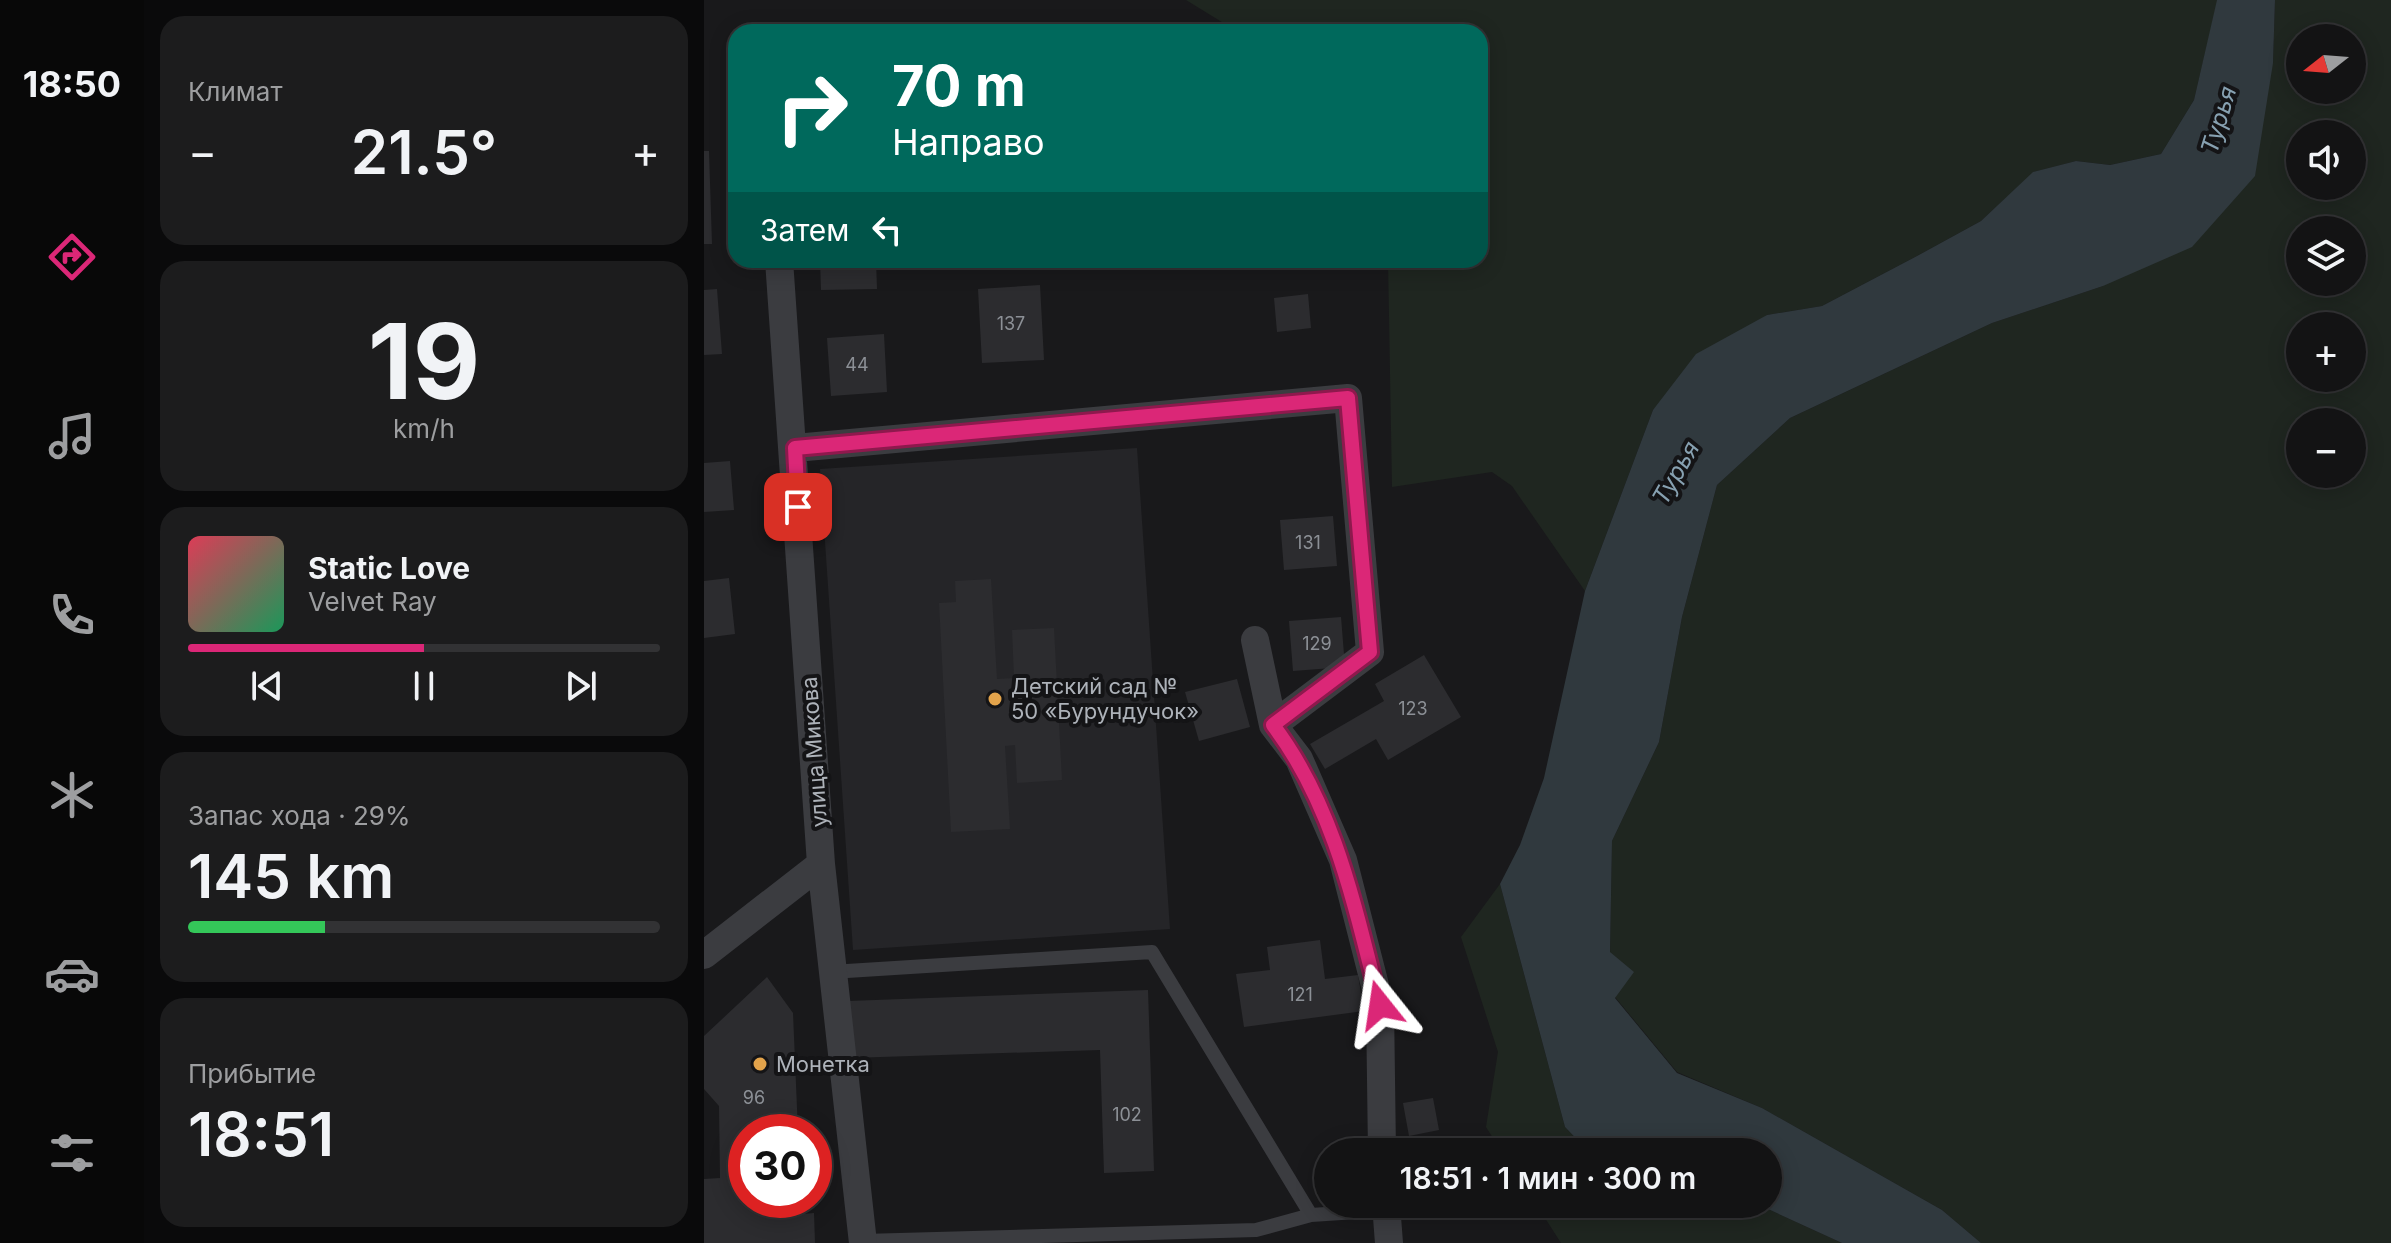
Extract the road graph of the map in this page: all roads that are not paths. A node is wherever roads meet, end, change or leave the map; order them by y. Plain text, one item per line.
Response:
1 (780, 268) edge
2 (795, 448) junction
3 (1255, 640) dead end
4 (1273, 725) junction
5 (821, 864) junction
6 (704, 955) edge
7 (831, 972) junction
8 (1382, 1138) edge
9 (1311, 1215) junction
10 (1314, 1215) edge
11 (1387, 1218) edge
12 (863, 1242) edge
13 (1389, 1243) edge

1 - 2 street, улица Микова
2 - 4 street
2 - 5 street, улица Микова
3 - 4 street
4 - 8 street
5 - 6 street
5 - 7 street, улица Микова
7 - 9 lane
7 - 12 street, улица Микова
9 - 10 lane
9 - 12 lane
11 - 13 street

